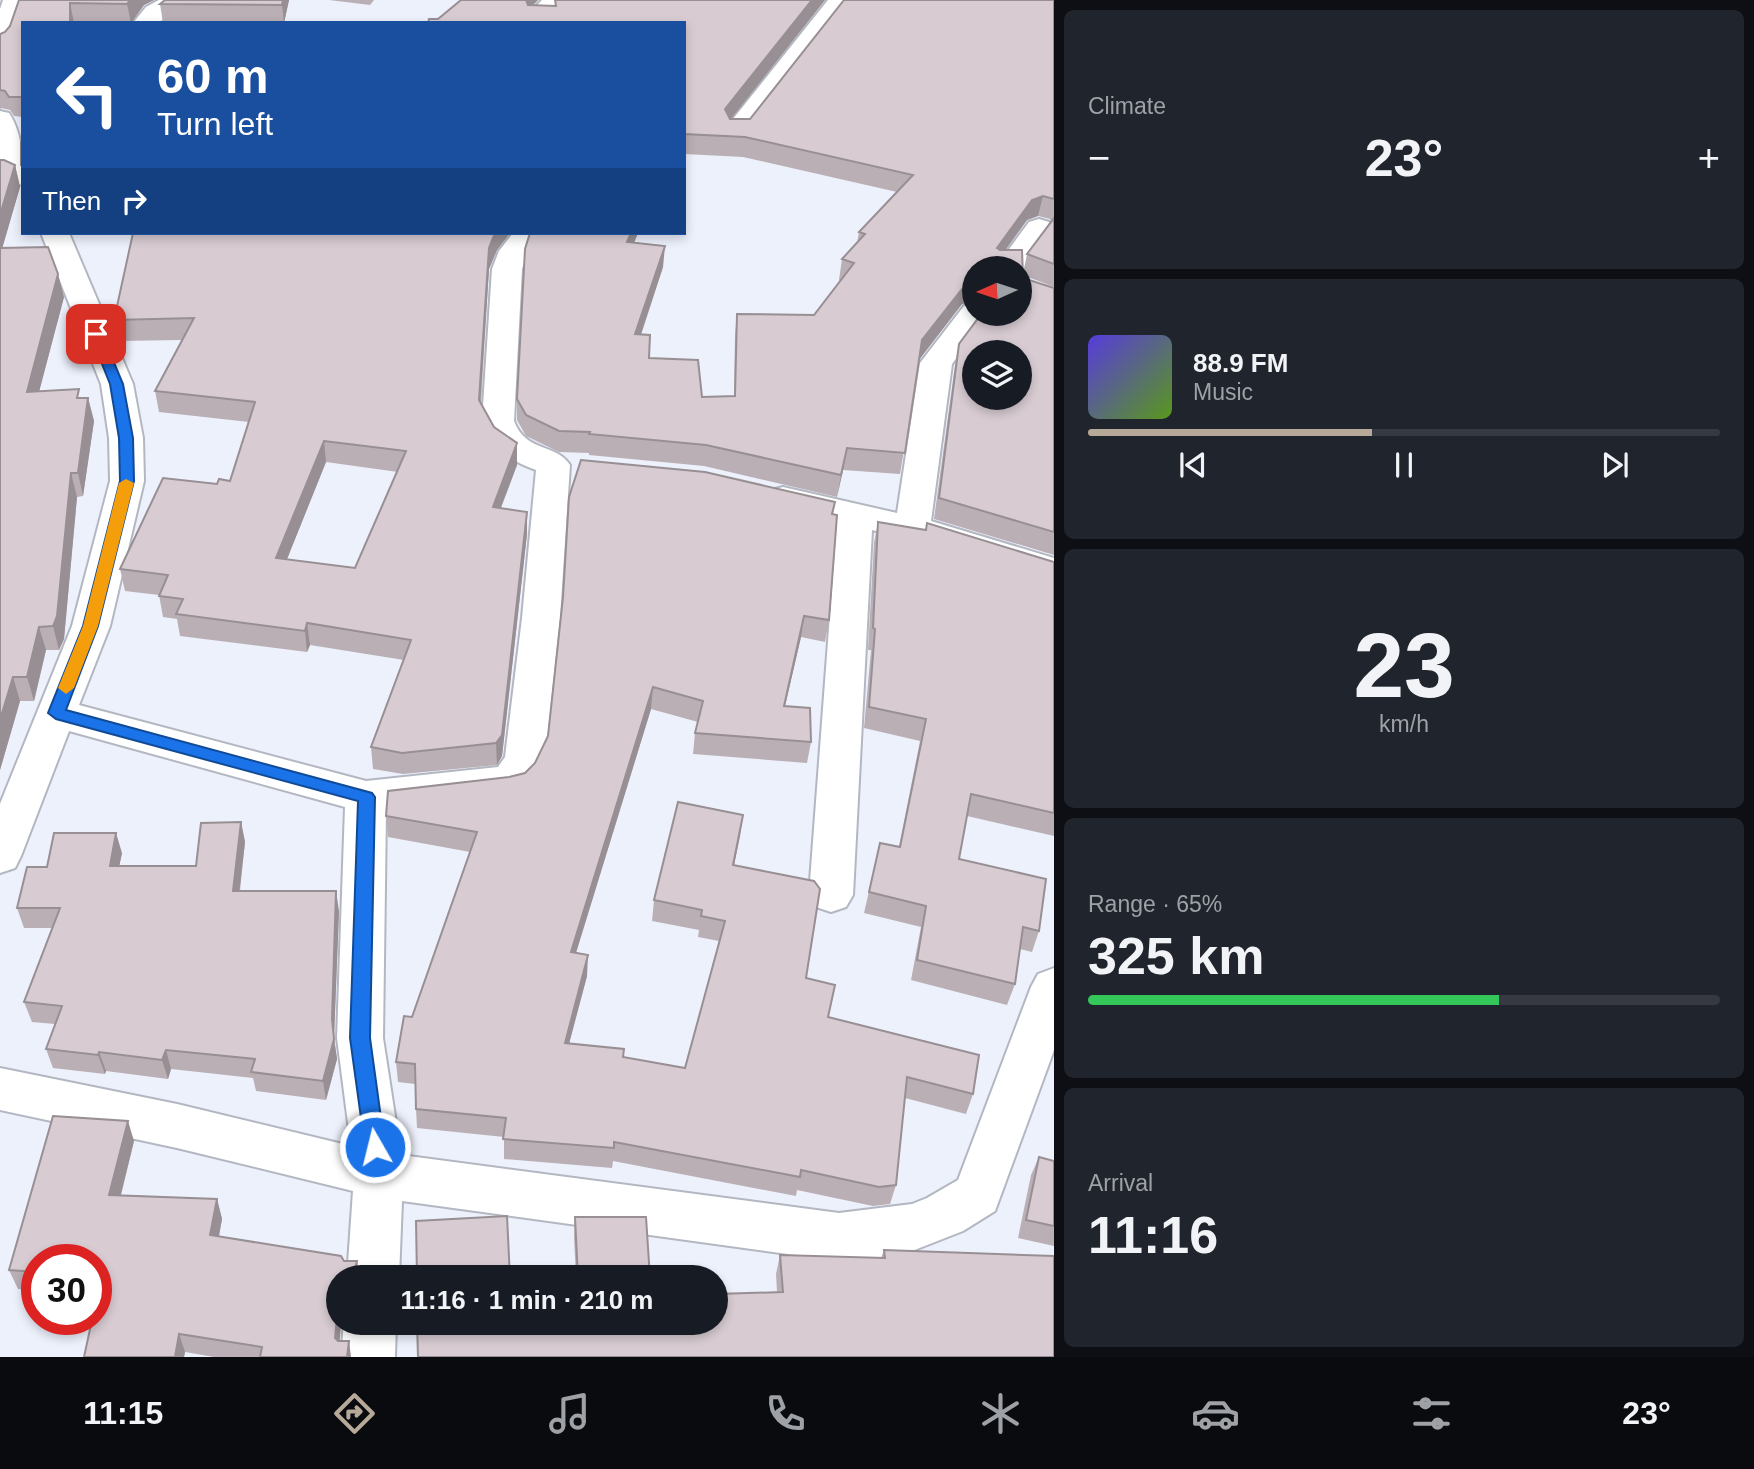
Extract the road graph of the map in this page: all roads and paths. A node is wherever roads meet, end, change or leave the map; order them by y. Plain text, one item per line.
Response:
1 (15, 0) edge
2 (194, 0) edge
3 (556, 0) edge
4 (841, 0) edge
5 (146, 21) edge
6 (541, 21) edge
7 (0, 44) edge
8 (0, 119) edge
9 (738, 130) edge
10 (15, 151) edge
11 (21, 170) edge
12 (1039, 228) dead end
13 (56, 235) edge
14 (526, 235) edge
15 (1019, 256) edge
16 (964, 326) edge
17 (754, 492) edge
18 (855, 515) junction
19 (912, 528) junction
20 (1054, 571) edge
21 (56, 713) junction
22 (366, 797) junction
23 (0, 856) edge
24 (831, 895) dead end
25 (1054, 987) edge
26 (0, 1090) edge
27 (379, 1175) junction
28 (374, 1265) edge
29 (369, 1335) edge
30 (368, 1357) edge

1 - 7 street
2 - 5 street
3 - 6 street
4 - 9 street
8 - 10 street
10 - 11 street
12 - 15 street
13 - 21 street
14 - 22 street
16 - 19 street
17 - 18 street
18 - 19 street
18 - 24 street
19 - 20 street
21 - 22 street
21 - 23 street
22 - 27 street
25 - 27 street
26 - 27 street
27 - 28 street
29 - 30 street

